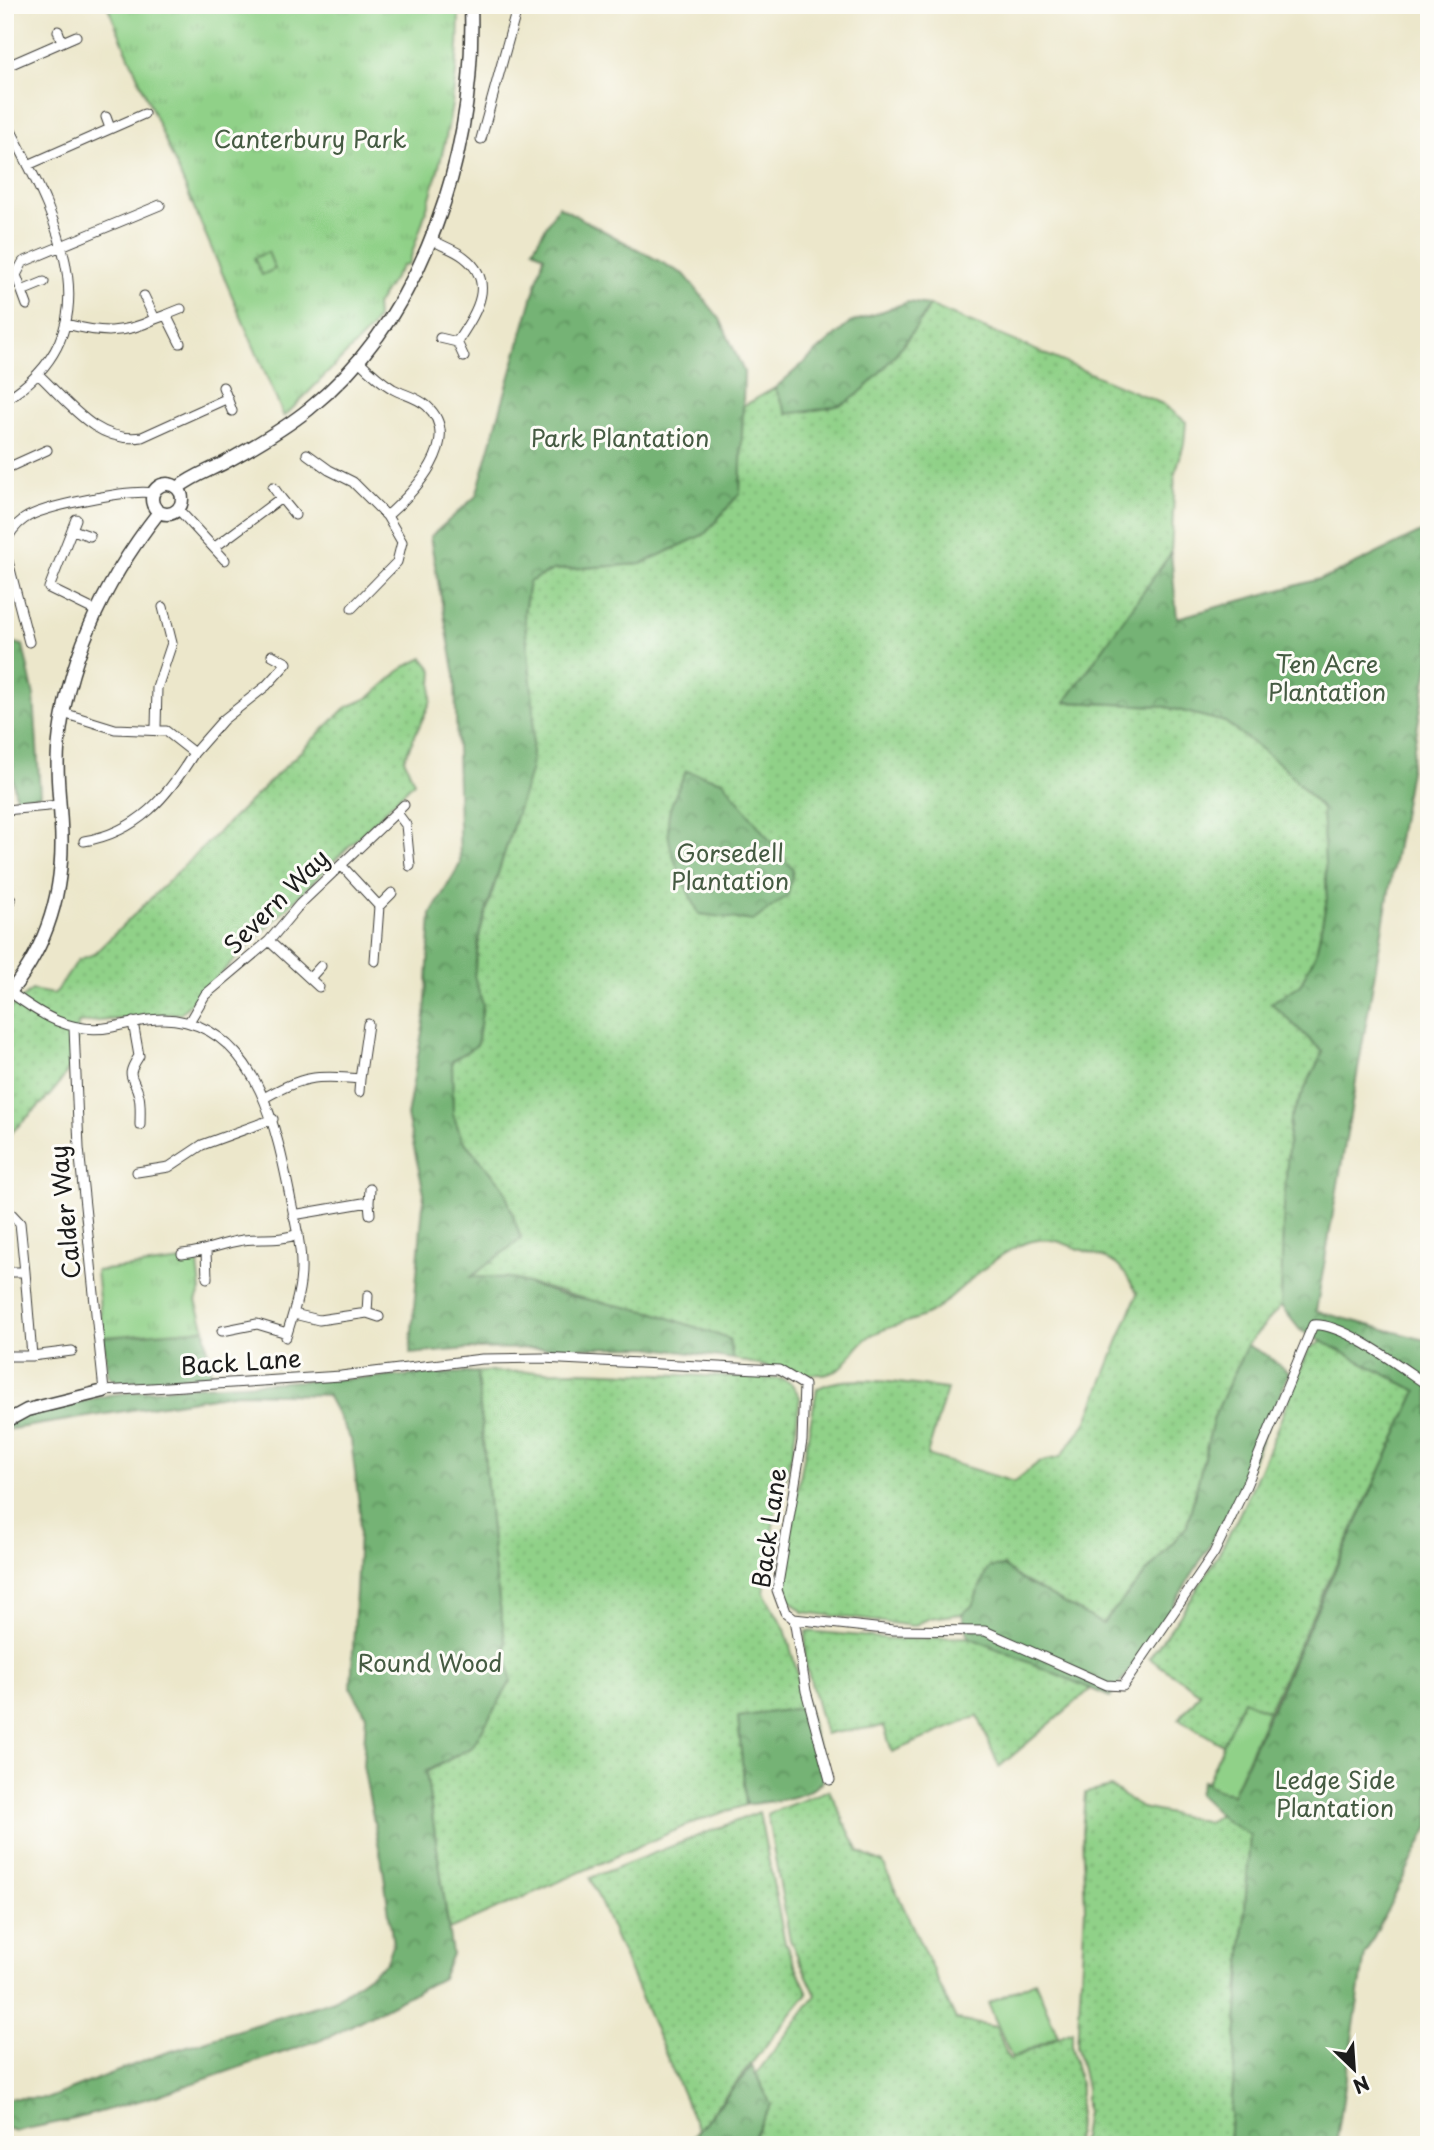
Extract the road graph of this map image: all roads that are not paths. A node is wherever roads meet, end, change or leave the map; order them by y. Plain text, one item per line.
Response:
1 (471, 5) edge
2 (518, 5) edge
3 (58, 31) dead end
4 (76, 36) dead end
5 (62, 42) junction
6 (5, 67) edge
7 (144, 114) dead end
8 (106, 117) dead end
9 (5, 119) edge
10 (110, 128) junction
11 (481, 139) dead end
12 (28, 165) junction
13 (160, 205) dead end
14 (431, 239) junction
15 (64, 246) junction
16 (44, 282) dead end
17 (22, 291) junction
18 (144, 296) dead end
19 (27, 305) dead end
20 (181, 309) dead end
21 (166, 315) junction
22 (155, 319) junction
23 (66, 324) junction
24 (440, 338) dead end
25 (180, 342) dead end
26 (457, 342) junction
27 (464, 357) dead end
28 (359, 361) junction
29 (40, 375) junction
30 (223, 387) dead end
31 (228, 398) junction
32 (5, 400) edge
33 (232, 411) dead end
34 (47, 450) dead end
35 (307, 454) dead end
36 (6, 467) edge
37 (273, 487) dead end
38 (178, 488) junction
39 (153, 493) junction
40 (281, 498) junction
41 (178, 509) junction
42 (159, 512) junction
43 (295, 515) dead end
44 (387, 516) junction
45 (76, 519) dead end
46 (73, 530) junction
47 (90, 536) dead end
48 (5, 544) edge
49 (215, 547) junction
50 (5, 550) edge
51 (225, 560) dead end
52 (163, 607) dead end
53 (352, 608) dead end
54 (96, 611) junction
55 (29, 642) dead end
56 (271, 655) dead end
57 (63, 713) junction
58 (156, 728) junction
59 (194, 752) junction
60 (59, 805) junction
61 (5, 810) edge
62 (84, 841) dead end
63 (341, 865) junction
64 (410, 866) dead end
65 (392, 893) dead end
66 (379, 906) junction
67 (268, 941) junction
68 (375, 961) dead end
69 (321, 966) dead end
70 (310, 978) junction
71 (319, 987) dead end
72 (8, 995) edge
73 (133, 1022) junction
74 (189, 1022) junction
75 (368, 1024) dead end
76 (74, 1028) junction
77 (360, 1079) junction
78 (359, 1092) dead end
79 (264, 1098) junction
80 (273, 1119) junction
81 (140, 1125) dead end
82 (136, 1172) dead end
83 (370, 1189) dead end
84 (369, 1202) junction
85 (5, 1207) edge
86 (370, 1214) dead end
87 (293, 1215) junction
88 (298, 1234) junction
89 (206, 1252) junction
90 (182, 1254) dead end
91 (5, 1272) edge
92 (25, 1272) junction
93 (207, 1278) dead end
94 (368, 1295) dead end
95 (367, 1313) junction
96 (294, 1314) junction
97 (379, 1317) dead end
98 (222, 1331) dead end
99 (72, 1351) dead end
100 (6, 1356) edge
101 (32, 1356) junction
102 (1429, 1386) edge
103 (104, 1391) junction
104 (5, 1422) edge
105 (793, 1619) junction
106 (830, 1780) dead end

1 - 14 street
2 - 11 street
3 - 5 street
4 - 5 street
5 - 6 street
7 - 10 street
8 - 10 street
9 - 12 street
10 - 12 street
12 - 15 street
13 - 15 street
14 - 26 street
14 - 28 street
15 - 17 street
15 - 23 street
16 - 17 street
17 - 19 street
18 - 22 street
20 - 21 street
21 - 22 street
21 - 25 street
22 - 23 street
23 - 29 street
24 - 26 street
26 - 27 street
28 - 38 street
28 - 44 street
29 - 31 street
29 - 32 street
30 - 31 street
31 - 33 street
34 - 36 street
35 - 44 street
37 - 40 street
38 - 39 street
38 - 41 street
39 - 42 street
39 - 48 street
40 - 43 street
40 - 49 street
41 - 42 street
41 - 49 street
42 - 54 street
44 - 53 street
45 - 46 street
46 - 47 street
46 - 54 street
49 - 51 street
50 - 55 street
52 - 58 street
54 - 57 street
56 - 59 street
57 - 58 street
57 - 60 street
58 - 59 street
59 - 62 street
60 - 61 street
60 - 72 street
63 - 64 street, Severn Way
63 - 66 street
63 - 67 street, Severn Way
65 - 66 street
66 - 68 street
67 - 70 street
67 - 74 street, Severn Way
69 - 70 street
70 - 71 street
72 - 76 street
73 - 74 street
73 - 76 street
73 - 81 street
74 - 79 street
75 - 77 street
76 - 103 street, Calder Way
77 - 78 street
77 - 79 street
79 - 80 street
80 - 82 street
80 - 87 street
83 - 84 street
84 - 86 street
84 - 87 street
85 - 92 street
87 - 88 street
88 - 89 street
88 - 96 street
89 - 90 street
89 - 93 street
91 - 92 street
92 - 101 street
94 - 95 street
95 - 96 street
95 - 97 street
96 - 98 street
99 - 101 street
100 - 101 street
102 - 105 street, Back Lane
103 - 104 street
103 - 105 street, Back Lane
105 - 106 street

